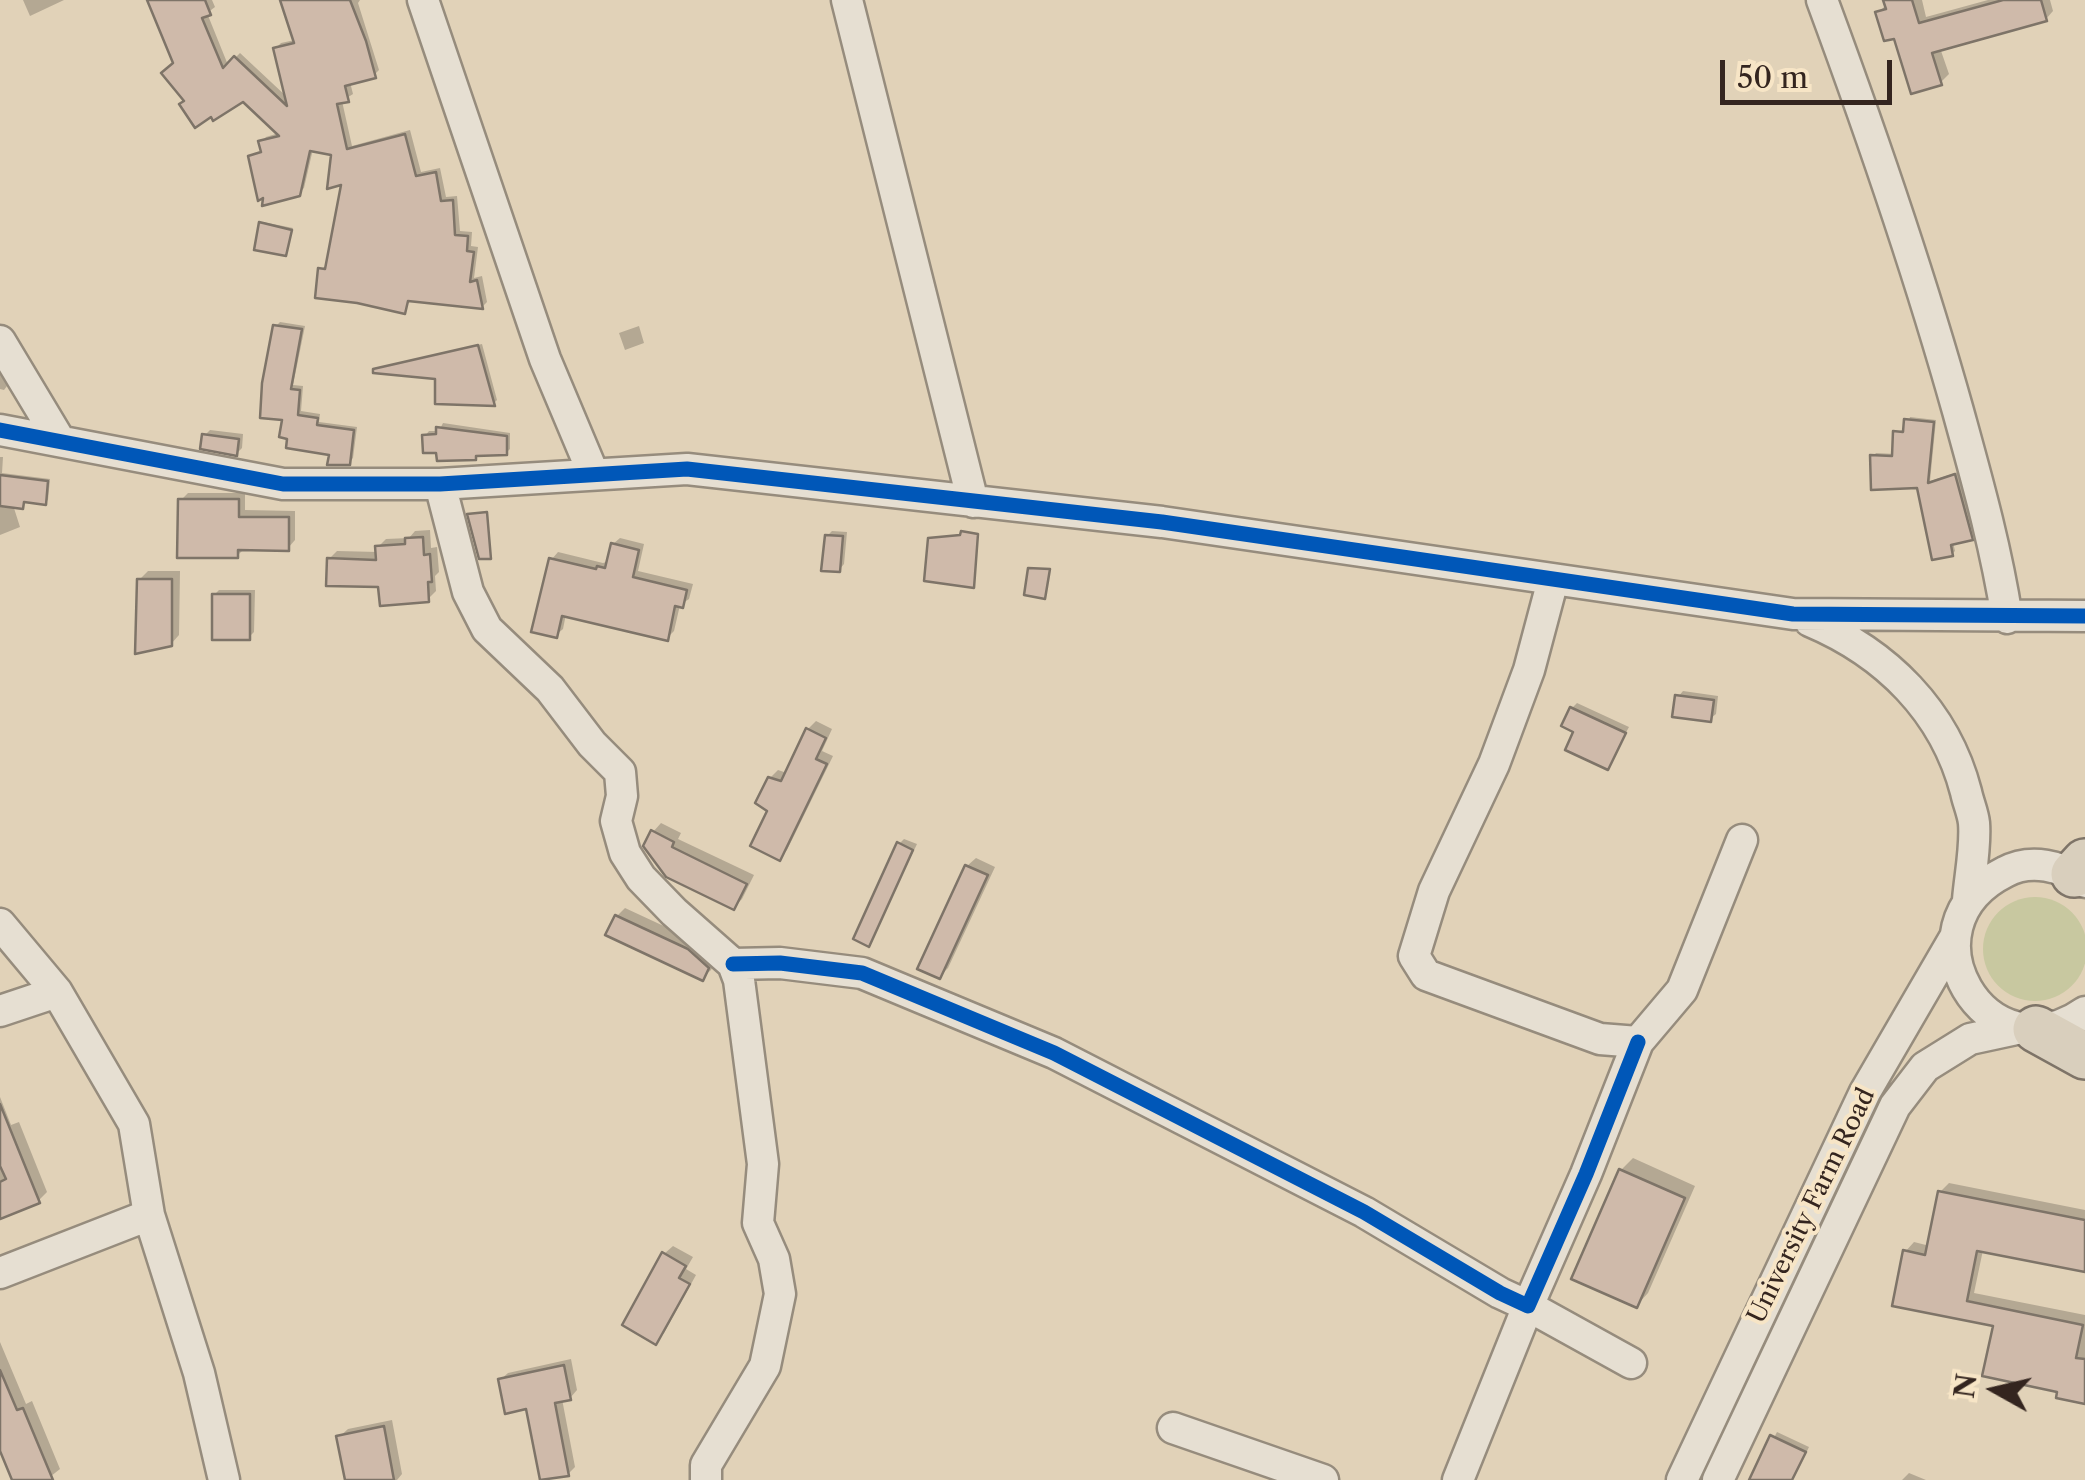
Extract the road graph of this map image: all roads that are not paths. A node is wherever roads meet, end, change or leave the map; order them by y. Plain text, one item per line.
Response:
1 (423, 0) edge
2 (847, 0) edge
3 (1822, 0) edge
4 (0, 341) edge
5 (0, 430) edge
6 (60, 442) junction
7 (593, 474) junction
8 (440, 484) junction
9 (973, 502) junction
10 (1552, 580) junction
11 (1793, 614) junction
12 (2085, 616) edge
13 (2007, 618) junction
14 (1974, 822) junction
15 (1742, 840) dead end
16 (2012, 868) junction
17 (2081, 873) edge
18 (1968, 900) junction
19 (0, 924) edge
20 (1954, 940) junction
21 (733, 964) junction
22 (57, 992) junction
23 (0, 1011) edge
24 (2085, 1012) edge
25 (2028, 1029) junction
26 (1638, 1042) junction
27 (2085, 1056) edge
28 (149, 1215) junction
29 (0, 1273) edge
30 (1528, 1306) junction
31 (1631, 1363) dead end
32 (1173, 1428) dead end
33 (224, 1480) edge
34 (706, 1480) edge
35 (1323, 1480) edge
36 (1458, 1480) edge
37 (1682, 1480) edge
38 (1718, 1480) edge

1 - 7 street
2 - 9 street
3 - 13 street
4 - 6 street
5 - 6 street
6 - 8 street
7 - 8 street
7 - 9 street
8 - 21 street
9 - 10 street
10 - 11 street
10 - 26 street
11 - 13 street
11 - 14 street
12 - 13 street
14 - 16 street
14 - 18 street, University Farm Road
15 - 26 street
16 - 17 street
16 - 18 street
18 - 20 street, University Farm Road
19 - 22 street
20 - 25 street
20 - 37 street, University Farm Road
21 - 30 street
21 - 34 street
22 - 23 street
22 - 28 street
24 - 25 street, University Farm Road
25 - 27 highway
25 - 38 street, University Farm Road
26 - 30 street
28 - 29 street
28 - 33 street
30 - 31 street
30 - 36 street
32 - 35 street

